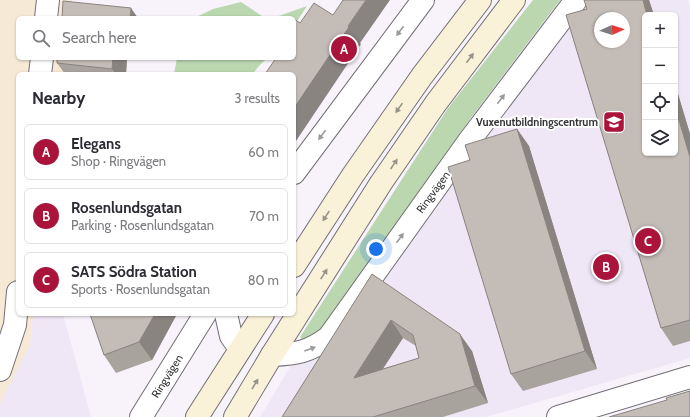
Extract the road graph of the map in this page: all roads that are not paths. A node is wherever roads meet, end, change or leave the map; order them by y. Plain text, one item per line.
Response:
1 (48, 0) edge
2 (423, 0) edge
3 (480, 0) edge
4 (514, 0) edge
5 (576, 0) edge
6 (46, 16) edge
7 (42, 60) edge
8 (40, 72) edge
9 (296, 170) edge
10 (296, 263) edge
11 (16, 314) edge
12 (204, 316) edge
13 (226, 316) edge
14 (262, 316) edge
15 (240, 349) junction
16 (272, 355) junction
17 (0, 370) edge
18 (690, 377) edge
19 (141, 417) edge
20 (197, 417) edge
21 (235, 417) edge
22 (558, 417) edge

1 - 6 street
2 -> 9 street
3 -> 10 main road
16 -> 4 main road
16 -> 5 street, Ringvägen
7 - 8 street
11 - 17 street
12 - 19 street, Ringvägen
13 - 15 street
14 - 15 main road
15 - 20 main road
21 -> 16 main road
18 - 22 street

